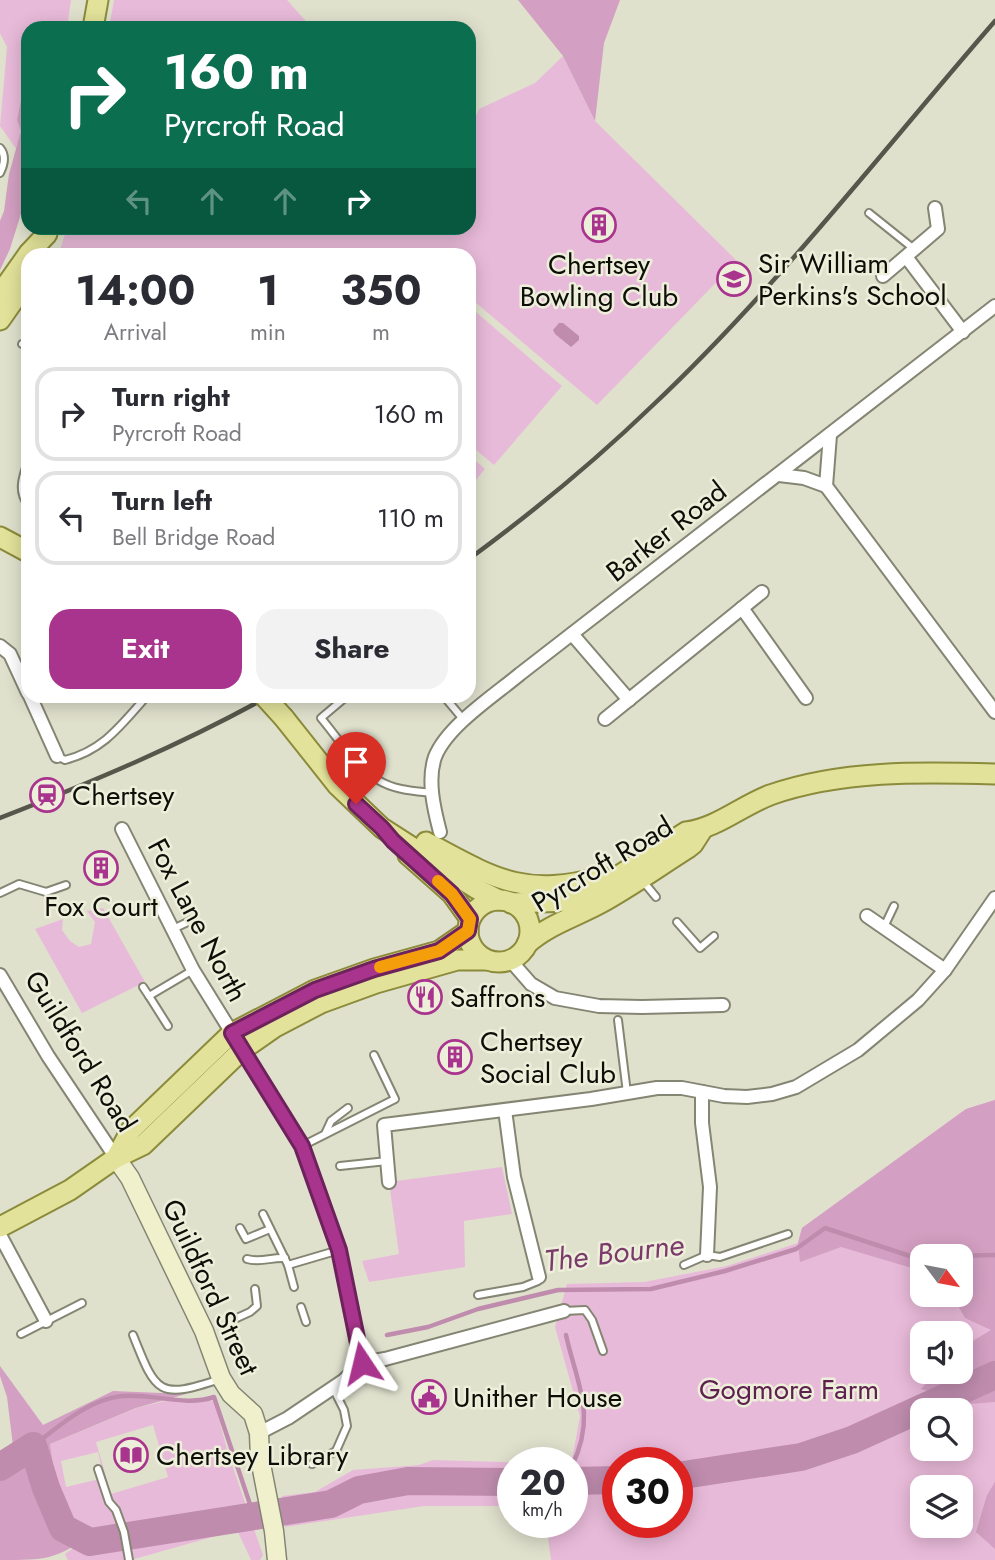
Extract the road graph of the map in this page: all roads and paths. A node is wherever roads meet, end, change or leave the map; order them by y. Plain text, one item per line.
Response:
1 (98, 0) edge
2 (94, 21) edge
3 (0, 148) edge
4 (0, 173) edge
5 (935, 208) dead end
6 (869, 213) dead end
7 (911, 254) junction
8 (21, 264) edge
9 (883, 276) dead end
10 (21, 290) edge
11 (0, 293) edge
12 (995, 306) edge
13 (0, 320) edge
14 (963, 332) junction
15 (830, 435) junction
16 (779, 475) junction
17 (826, 486) junction
18 (0, 537) edge
19 (21, 548) edge
20 (762, 592) dead end
21 (742, 608) junction
22 (572, 634) junction
23 (0, 646) edge
24 (21, 678) edge
25 (806, 698) dead end
26 (629, 701) junction
27 (33, 703) edge
28 (141, 703) edge
29 (270, 703) edge
30 (339, 703) edge
31 (450, 703) edge
32 (995, 712) edge
33 (605, 719) dead end
34 (465, 721) junction
35 (57, 756) joint
36 (995, 774) edge
37 (432, 793) junction
38 (382, 828) junction
39 (122, 829) dead end
40 (440, 832) dead end
41 (637, 872) junction
42 (66, 885) dead end
43 (0, 893) edge
44 (656, 897) dead end
45 (995, 898) edge
46 (505, 901) junction
47 (894, 906) dead end
48 (867, 916) dead end
49 (192, 920) dead end
50 (677, 922) dead end
51 (469, 925) junction
52 (883, 929) junction
53 (171, 930) junction
54 (714, 936) dead end
55 (527, 944) junction
56 (486, 960) junction
57 (510, 960) junction
58 (193, 970) junction
59 (946, 970) junction
60 (0, 975) edge
61 (143, 987) dead end
62 (149, 996) junction
63 (723, 1005) dead end
64 (618, 1020) dead end
65 (168, 1026) dead end
66 (237, 1042) junction
67 (374, 1055) dead end
68 (702, 1092) junction
69 (627, 1093) junction
70 (348, 1108) dead end
71 (505, 1110) junction
72 (325, 1134) junction
73 (302, 1146) junction
74 (116, 1158) junction
75 (387, 1161) junction
76 (340, 1166) dead end
77 (389, 1182) dead end
78 (263, 1214) dead end
79 (0, 1227) edge
80 (240, 1228) dead end
81 (270, 1229) junction
82 (788, 1234) dead end
83 (0, 1235) edge
84 (339, 1250) junction
85 (706, 1255) junction
86 (247, 1259) dead end
87 (286, 1261) junction
88 (684, 1265) dead end
89 (539, 1277) joint
90 (294, 1287) dead end
91 (255, 1289) dead end
92 (478, 1295) dead end
93 (82, 1303) dead end
94 (301, 1307) dead end
95 (564, 1311) joint
96 (46, 1321) junction
97 (228, 1321) dead end
98 (306, 1322) dead end
99 (21, 1334) dead end
100 (133, 1335) dead end
101 (603, 1351) dead end
102 (362, 1363) junction
103 (221, 1378) junction
104 (333, 1388) junction
105 (259, 1433) junction
106 (312, 1464) dead end
107 (98, 1469) dead end
108 (276, 1551) edge
109 (129, 1560) edge

1 - 2 main road
3 - 4 lane
5 - 7 street
6 - 7 lane
7 - 9 street
7 - 14 street
8 - 11 main road
10 - 13 main road
12 - 14 street, Barker Road
14 - 15 street, Barker Road
15 - 16 street, Barker Road
15 - 17 street
16 - 17 street
16 - 22 street, Barker Road
17 - 32 street
18 - 19 main road
20 - 21 street
21 - 25 street
21 - 26 street
22 - 26 street
22 - 34 street, Barker Road
23 - 24 street
26 - 33 street
27 - 35 street
28 - 35 lane
29 - 38 main road, bridge
30 - 37 lane
31 - 34 lane
34 - 37 street, Barker Road
36 - 41 main road, Pyrcroft Road
37 - 40 street, Barker Road
38 - 41 main road
38 - 46 main road
38 - 51 main road
39 - 53 street, Fox Lane North
41 - 44 lane
41 - 46 main road, Pyrcroft Road
41 - 55 main road, Pyrcroft Road
42 - 43 lane
45 - 59 street
46 - 51 main road
46 - 55 main road
47 - 52 lane
48 - 52 street
49 - 53 lane
50 - 54 lane
51 - 56 main road
51 - 66 main road
52 - 59 street
53 - 58 street, Fox Lane North
55 - 57 main road
56 - 57 main road
56 - 66 main road
57 - 63 street
58 - 62 lane
58 - 66 street, Fox Lane North
59 - 68 street
60 - 74 street, Guildford Road
61 - 62 lane
62 - 65 lane
64 - 69 lane
66 - 73 street, Fox Lane North
66 - 74 main road
67 - 72 lane
68 - 69 street
68 - 85 street
69 - 71 street
70 - 72 lane
71 - 75 street
71 - 89 street
72 - 73 lane
73 - 84 street, Fox Lane North
74 - 79 main road
74 - 103 main road, Guildford Street
75 - 76 lane
75 - 77 street
78 - 81 lane
80 - 81 lane
81 - 87 lane
82 - 85 lane
83 - 96 street
84 - 87 lane
84 - 102 street, Fox Lane North
85 - 88 lane
86 - 87 lane
87 - 90 lane
89 - 92 lane
91 - 97 lane
93 - 96 lane
94 - 98 lane
95 - 101 lane
95 - 102 street
96 - 99 lane
100 - 103 lane
102 - 104 street
103 - 105 main road, Guildford Street
104 - 105 street
104 - 106 lane
105 - 108 main road, Guildford Street
107 - 109 lane

